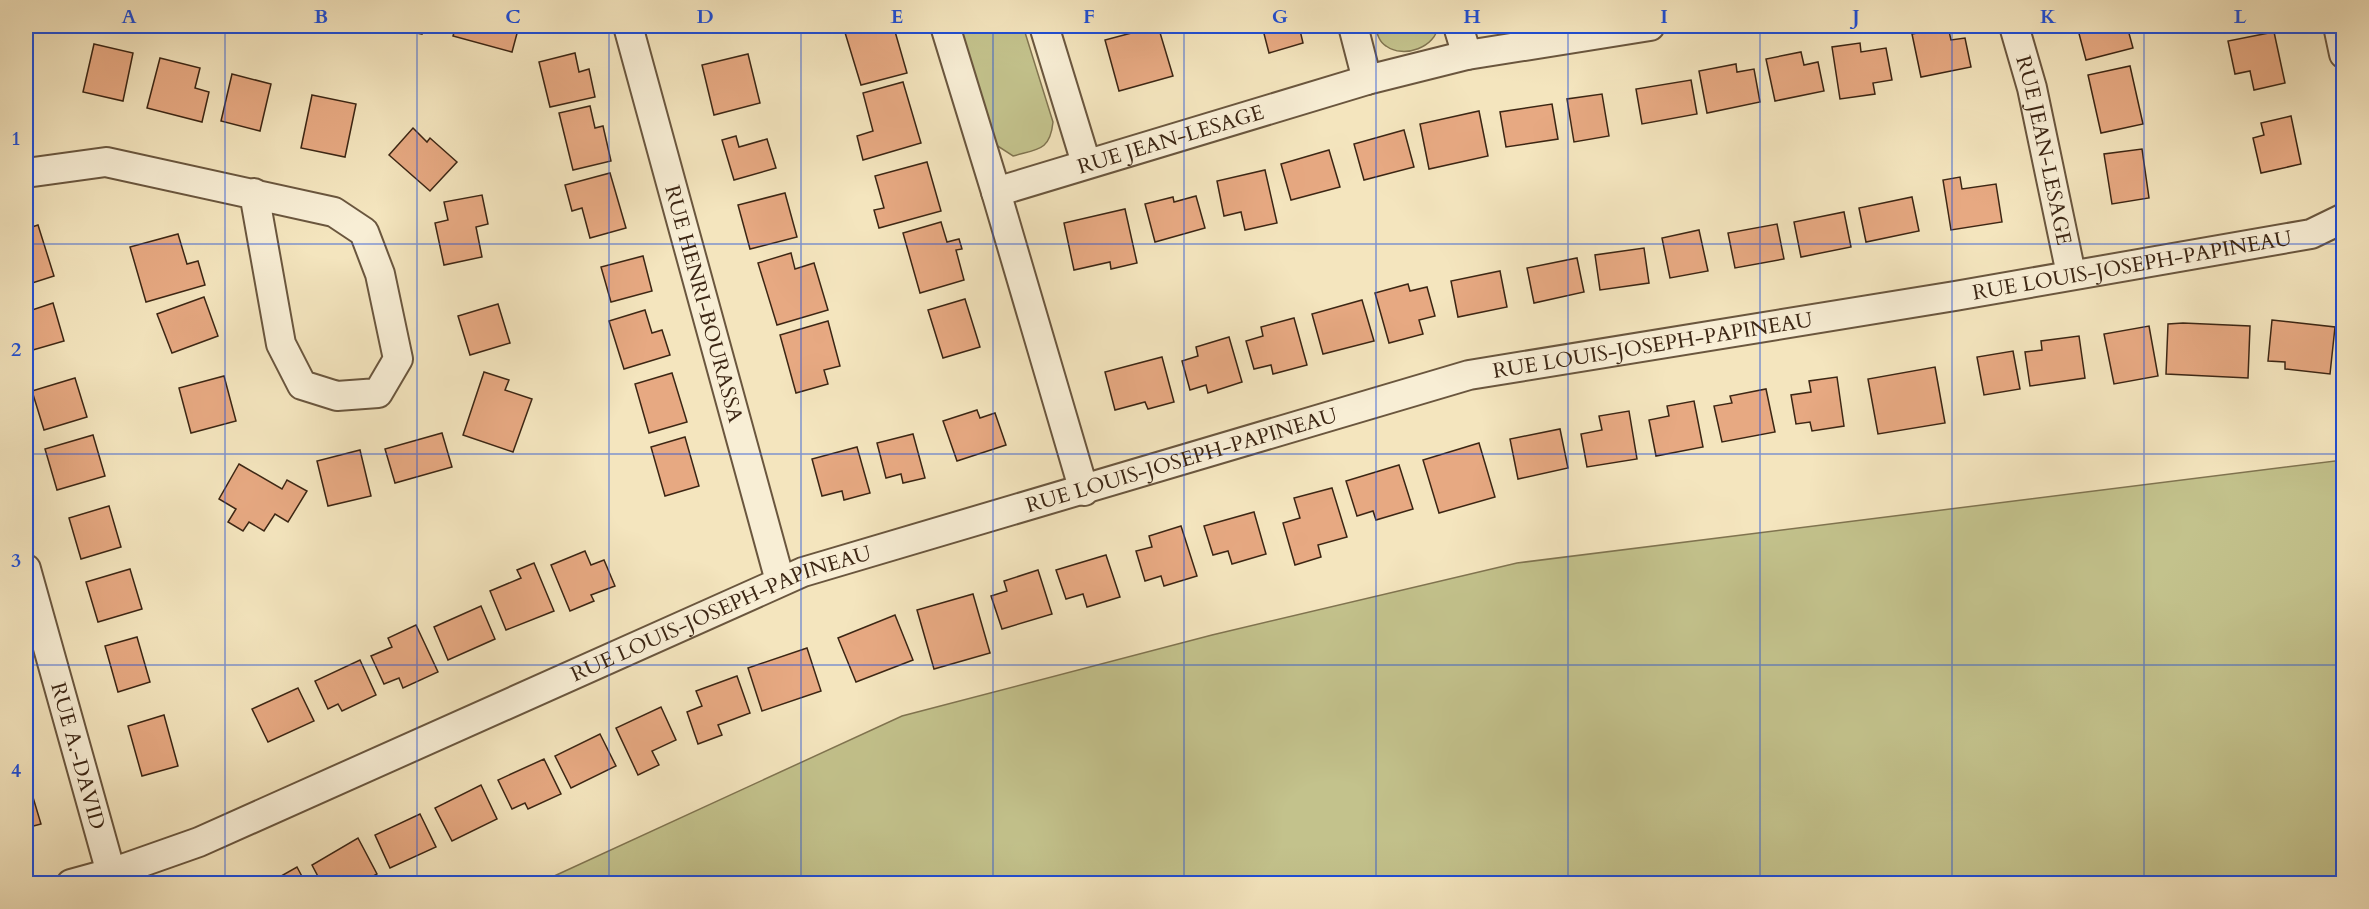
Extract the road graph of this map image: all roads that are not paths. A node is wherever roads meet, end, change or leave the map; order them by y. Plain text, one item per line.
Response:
1 (628, 26) edge
2 (945, 26) edge
3 (1044, 26) edge
4 (1353, 26) edge
5 (1458, 26) edge
6 (1650, 26) edge
7 (2014, 26) edge
8 (2338, 26) edge
9 (2343, 54) edge
10 (1467, 55) junction
11 (1367, 80) junction
12 (1086, 163) junction
13 (26, 173) edge
14 (996, 192) junction
15 (254, 193) junction
16 (2343, 218) edge
17 (2071, 274) junction
18 (1084, 491) junction
19 (26, 569) edge
20 (780, 581) junction
21 (111, 873) junction
22 (71, 884) edge

1 - 20 street, RUE HENRI-BOURASSA
2 - 14 street
3 - 12 street
4 - 11 street
5 - 10 street
6 - 10 street, RUE JEAN-LESAGE
7 - 17 street, RUE JEAN-LESAGE
8 - 9 street
10 - 11 street, RUE JEAN-LESAGE
11 - 12 street, RUE JEAN-LESAGE
12 - 14 street, RUE JEAN-LESAGE
13 - 15 street
14 - 18 street
15 - 15 street
16 - 17 street, RUE LOUIS-JOSEPH-PAPINEAU
17 - 18 street, RUE LOUIS-JOSEPH-PAPINEAU
18 - 20 street, RUE LOUIS-JOSEPH-PAPINEAU
19 - 21 street, RUE A.-DAVID
20 - 21 street, RUE LOUIS-JOSEPH-PAPINEAU
21 - 22 street, RUE LOUIS-JOSEPH-PAPINEAU

